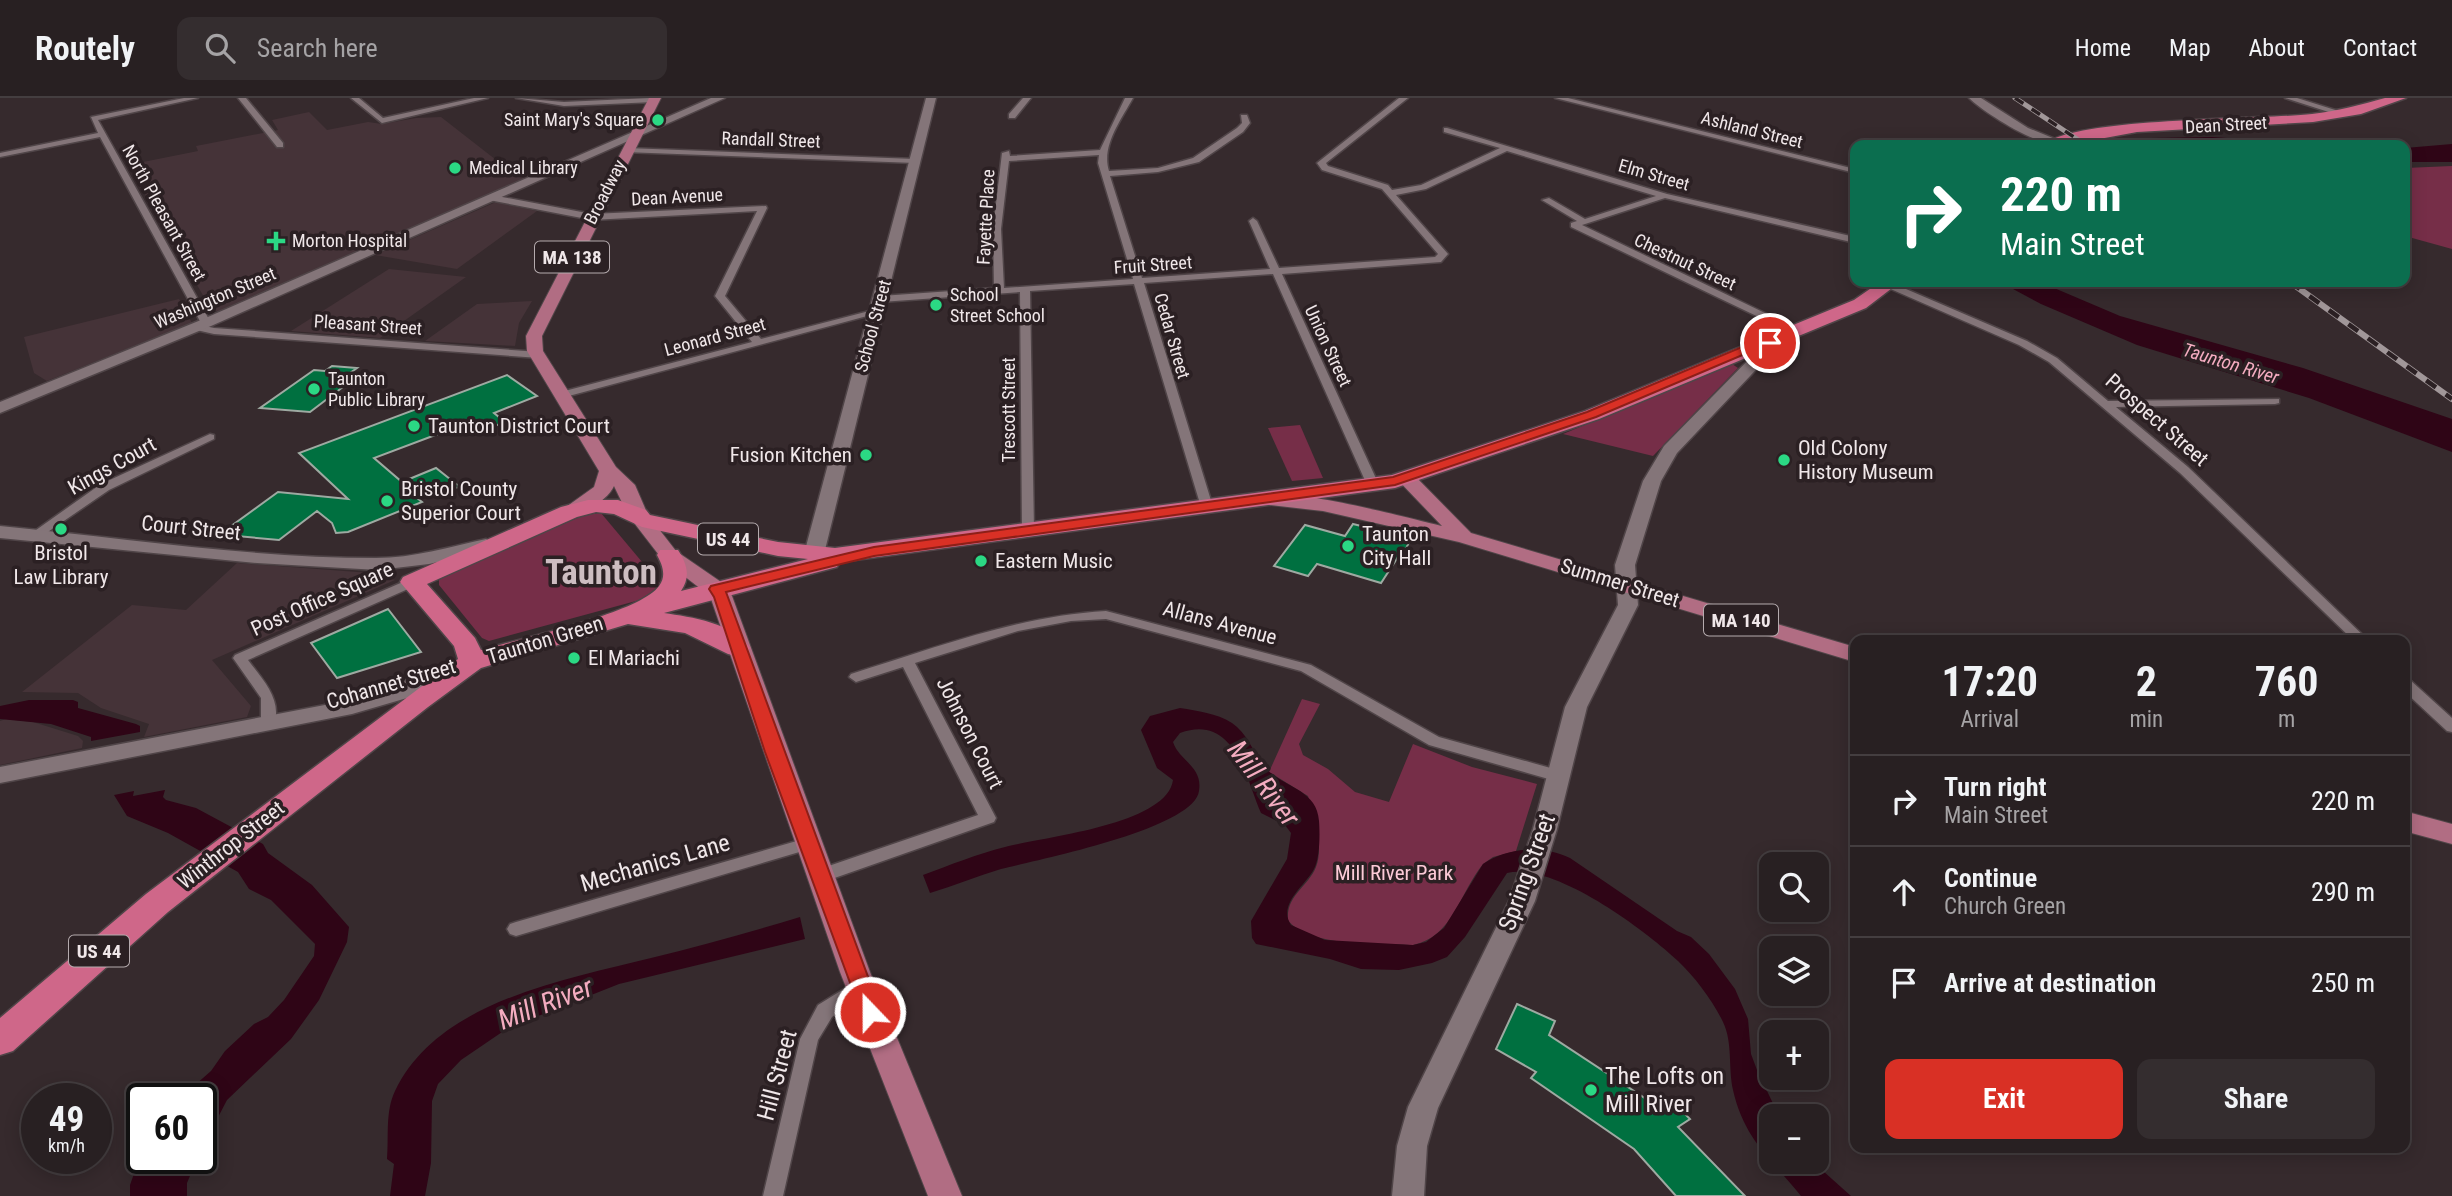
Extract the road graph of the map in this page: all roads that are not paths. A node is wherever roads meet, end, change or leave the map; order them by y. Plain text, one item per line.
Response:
1 (194, 98) edge
2 (242, 98) edge
3 (355, 98) edge
4 (484, 98) edge
5 (520, 98) edge
6 (720, 98) edge
7 (931, 98) edge
8 (1027, 98) edge
9 (1129, 98) edge
10 (1404, 98) edge
11 (1559, 98) edge
12 (1974, 98) edge
13 (2289, 98) edge
14 (2397, 98) edge
15 (655, 99) edge
16 (1610, 100) dead end
17 (1597, 107) junction
18 (2344, 114) junction
19 (1012, 116) dead end
20 (1244, 117) dead end
21 (1447, 130) dead end
22 (103, 134) junction
23 (635, 135) junction
24 (2046, 140) edge
25 (2074, 140) edge
26 (280, 145) dead end
27 (1505, 149) junction
28 (627, 150) junction
29 (1102, 152) junction
30 (0, 155) edge
31 (915, 161) junction
32 (1850, 170) edge
33 (1106, 174) junction
34 (1392, 193) junction
35 (1665, 196) junction
36 (492, 198) junction
37 (1546, 200) dead end
38 (592, 217) junction
39 (1582, 220) junction
40 (1253, 221) dead end
41 (1850, 239) edge
42 (1276, 272) junction
43 (1140, 281) junction
44 (1885, 287) edge
45 (1899, 287) edge
46 (1025, 289) junction
47 (999, 290) junction
48 (879, 306) junction
49 (201, 325) junction
50 (1792, 330) junction
51 (1772, 338) junction
52 (759, 343) junction
53 (539, 355) junction
54 (561, 395) junction
55 (2274, 401) dead end
56 (2105, 404) junction
57 (0, 408) edge
58 (211, 437) dead end
59 (609, 471) junction
60 (1406, 478) junction
61 (1373, 485) junction
62 (1269, 499) junction
63 (1432, 505) junction
64 (1207, 507) junction
65 (569, 512) junction
66 (640, 517) junction
67 (1395, 521) junction
68 (1028, 531) junction
69 (0, 532) edge
70 (35, 536) junction
71 (515, 537) junction
72 (1464, 537) junction
73 (874, 552) junction
74 (814, 554) junction
75 (669, 555) junction
76 (378, 564) junction
77 (761, 578) junction
78 (412, 582) junction
79 (1627, 585) junction
80 (716, 589) junction
81 (622, 617) junction
82 (2356, 635) edge
83 (737, 648) junction
84 (1850, 653) edge
85 (907, 661) junction
86 (472, 662) junction
87 (856, 677) dead end
88 (2410, 688) edge
89 (268, 723) junction
90 (2452, 727) edge
91 (0, 775) edge
92 (1559, 776) junction
93 (2410, 823) edge
94 (254, 827) joint
95 (2452, 834) edge
96 (807, 844) junction
97 (820, 876) junction
98 (516, 929) dead end
99 (860, 987) junction
100 (0, 1040) edge
101 (773, 1196) edge
102 (945, 1196) edge
103 (1408, 1196) edge

1 - 22 street, North Pleasant Street
2 - 26 street
3 - 4 street
5 - 15 street
6 - 23 main road
7 - 31 main road, School Street
8 - 19 street
9 - 29 street
10 - 34 street
11 - 17 street, Ashland Street
12 - 24 main road
13 - 18 street
14 - 18 highway, Dean Street
15 - 23 main road, Broadway / MA 138
16 - 17 street
17 - 32 street, Ashland Street
18 - 25 highway, Dean Street
20 - 33 street
21 - 27 street, Elm Street
22 - 30 street
22 - 49 street, North Pleasant Street
23 - 28 main road, Broadway / MA 138
23 - 36 main road, Washington Street
27 - 34 street
27 - 35 street, Elm Street
28 - 31 street, Randall Street
28 - 38 main road, Broadway / MA 138
29 - 33 street, Cedar Street
29 - 47 street, Fayette Place
31 - 48 main road, School Street
33 - 43 street, Cedar Street
34 - 42 street, Fruit Street
35 - 39 street
35 - 41 street, Elm Street
36 - 38 street, Dean Avenue
36 - 49 main road, Washington Street
37 - 39 street
38 - 52 street, Dean Avenue
38 - 53 main road, Broadway / MA 138
39 - 50 street, Chestnut Street
40 - 42 street, Union Street
42 - 43 street, Fruit Street
42 - 61 street, Union Street
43 - 46 street, Fruit Street
43 - 64 street, Cedar Street
44 - 50 highway, US 44
45 - 56 street, Prospect Street
46 - 47 street, Fruit Street
46 - 68 street, Trescott Street
47 - 48 street, Fruit Street
48 - 52 street, Leonard Street
48 - 74 main road, School Street
49 - 53 street, Pleasant Street
49 - 57 main road, Washington Street
50 - 51 highway, US 44
51 - 60 highway, US 44
51 - 79 main road, Spring Street
52 - 54 street, Leonard Street
53 - 54 main road
54 - 59 main road
55 - 56 street
56 - 82 street, Prospect Street
58 - 70 street, Kings Court
59 - 65 main road
59 - 66 main road
60 - 61 highway, US 44
60 - 63 main road, Summer Street / MA 140
61 - 62 highway, US 44
62 - 64 highway, US 44
62 - 67 main road, Summer Street / MA 140
63 - 67 main road
63 - 72 main road, Summer Street / MA 140
64 - 68 highway, US 44
65 - 66 highway, US 44
65 - 71 highway, US 44
66 - 74 highway, US 44
66 - 75 main road
67 - 72 main road, Summer Street / MA 140
68 - 73 highway, US 44
69 - 70 main road, Court Street
70 - 76 main road, Court Street
71 - 76 main road, Court Street
71 - 78 highway, US 44
72 - 79 main road, Summer Street / MA 140
73 - 74 highway, US 44
73 - 77 highway, US 44
74 - 77 highway
75 - 80 main road
75 - 81 highway
76 - 78 main road, Court Street
77 - 80 highway, US 44
78 - 86 highway, Taunton Green
78 - 89 street, Post Office Square
79 - 84 main road, Summer Street / MA 140
79 - 92 main road, Spring Street
80 - 81 highway, Taunton Green / US 44
80 - 83 main road
81 - 83 highway
81 - 86 highway, Taunton Green / US 44
83 - 96 main road
85 - 87 street, Allans Avenue
85 - 92 street, Allans Avenue
85 - 97 street, Johnson Court
86 - 89 main road, Cohannet Street
86 - 94 highway, Winthrop Street / US 44
88 - 90 street
89 - 91 main road, Cohannet Street
92 - 103 main road, Spring Street
93 - 95 main road
94 - 100 highway, Winthrop Street / US 44
96 - 97 main road
96 - 98 street, Mechanics Lane
97 - 99 main road
99 - 101 street, Hill Street
99 - 102 main road

